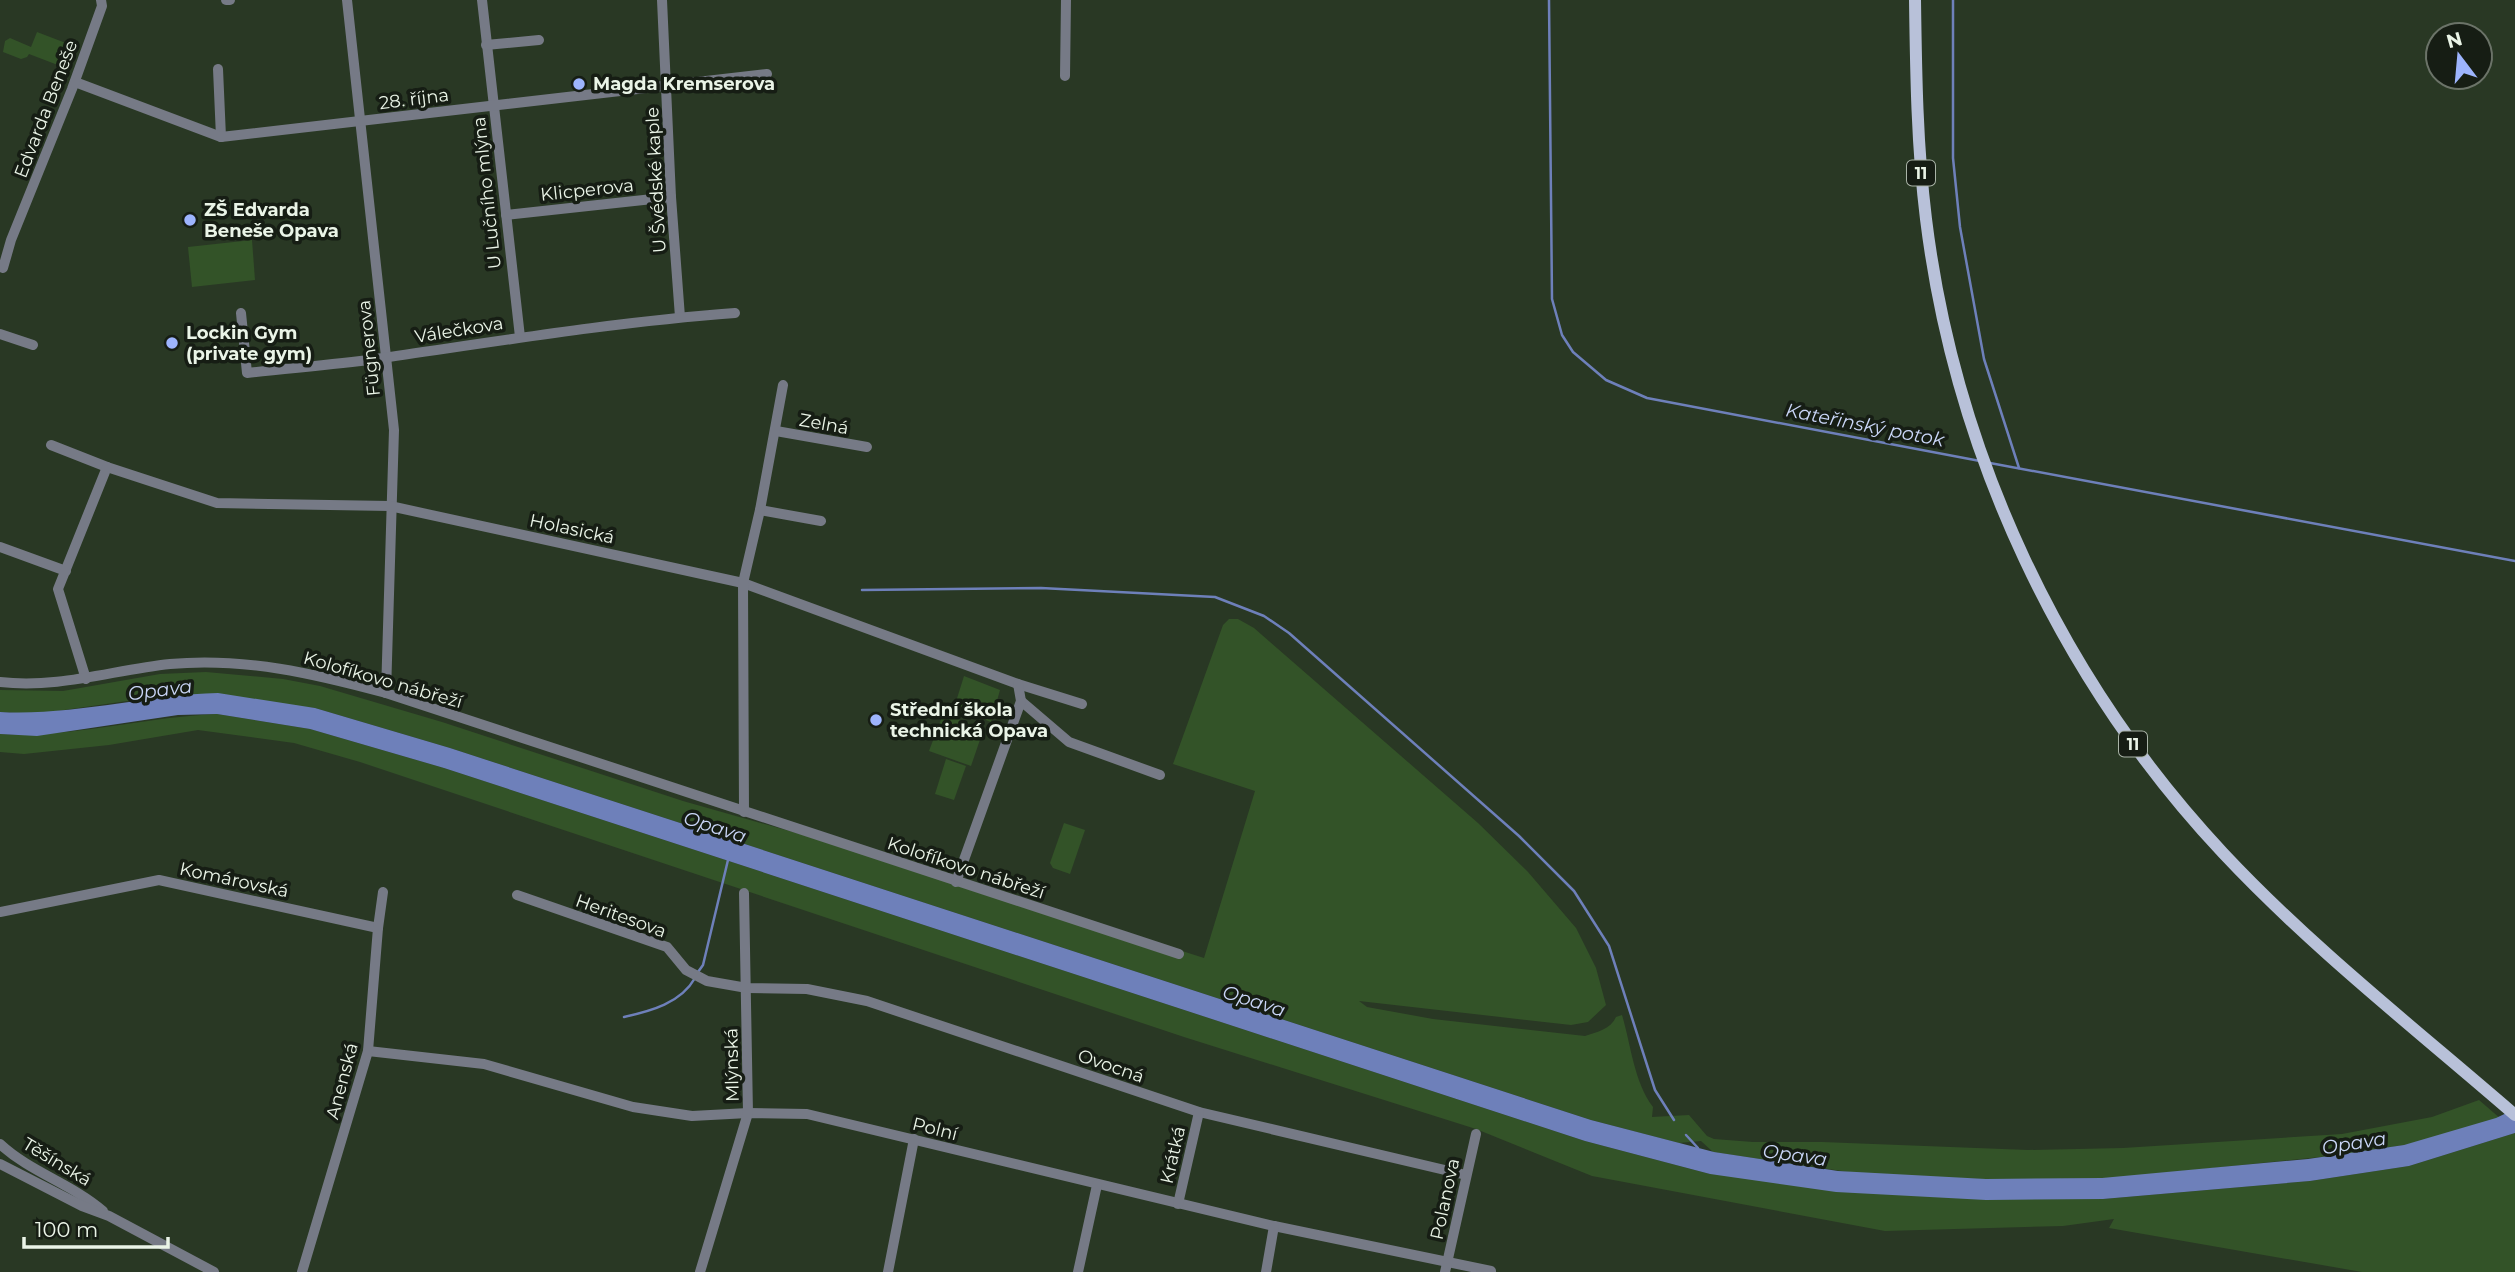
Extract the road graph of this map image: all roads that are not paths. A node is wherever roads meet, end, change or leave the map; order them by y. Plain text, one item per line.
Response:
1 (101, 0) edge
2 (346, 0) edge
3 (482, 0) edge
4 (662, 0) edge
5 (1066, 0) edge
6 (1915, 0) edge
7 (539, 40) dead end
8 (486, 45) junction
9 (218, 69) dead end
10 (767, 74) dead end
11 (1065, 76) dead end
12 (75, 82) junction
13 (667, 85) junction
14 (493, 105) junction
15 (361, 121) junction
16 (221, 137) junction
17 (671, 197) junction
18 (506, 215) junction
19 (3, 268) dead end
20 (241, 313) dead end
21 (734, 313) dead end
22 (680, 317) junction
23 (0, 334) edge
24 (520, 337) junction
25 (33, 345) dead end
26 (386, 357) junction
27 (783, 385) dead end
28 (776, 431) junction
29 (51, 445) dead end
30 (867, 447) dead end
31 (107, 467) junction
32 (390, 506) junction
33 (760, 510) junction
34 (821, 521) dead end
35 (0, 547) edge
36 (66, 571) junction
37 (743, 583) junction
38 (86, 679) junction
39 (0, 682) edge
40 (1018, 684) junction
41 (386, 693) junction
42 (1021, 701) junction
43 (1082, 704) dead end
44 (1160, 775) dead end
45 (744, 812) junction
46 (956, 882) junction
47 (383, 892) dead end
48 (744, 893) dead end
49 (517, 895) dead end
50 (0, 912) edge
51 (378, 928) junction
52 (1179, 954) dead end
53 (747, 988) junction
54 (368, 1051) junction
55 (1199, 1112) junction
56 (748, 1113) junction
57 (2515, 1115) edge
58 (1476, 1134) dead end
59 (914, 1139) junction
60 (0, 1144) edge
61 (0, 1156) edge
62 (0, 1164) edge
63 (1466, 1175) junction
64 (1097, 1185) junction
65 (1178, 1204) junction
66 (98, 1207) junction
67 (109, 1216) junction
68 (1273, 1226) junction
69 (1446, 1268) edge
70 (1491, 1271) edge
71 (214, 1272) edge
72 (302, 1272) edge
73 (700, 1272) edge
74 (888, 1272) edge
75 (1078, 1272) edge
76 (1266, 1272) edge

1 - 12 street, Edvarda Beneše
2 - 15 street, Fügnerova
3 - 8 street, U Lučního mlýna
4 - 13 street, U Švédské kaple
5 - 11 street
6 - 57 main road, 11
7 - 8 street
8 - 14 street, U Lučního mlýna
9 - 16 street
10 - 13 street, 28. října
12 - 16 street, 28. října
12 - 19 street, Edvarda Beneše
13 - 14 street, 28. října
13 - 17 street, U Švédské kaple
14 - 15 street, 28. října
14 - 18 street, U Lučního mlýna
15 - 16 street, 28. října
15 - 26 street, Fügnerova
17 - 18 street, Klicperova
17 - 22 street, U Švédské kaple
18 - 24 street, U Lučního mlýna
20 - 26 street, Válečkova
21 - 22 street, Válečkova
22 - 24 street, Válečkova
23 - 25 street
24 - 26 street, Válečkova
26 - 32 street, Fügnerova
27 - 28 street, Zelná
28 - 30 street, Zelná
28 - 33 street, Zelná
29 - 31 street, Holasická
31 - 32 street, Holasická
31 - 36 street
32 - 37 street, Holasická
32 - 41 street, Fügnerova
33 - 34 street
33 - 37 street, Zelná
35 - 36 street
36 - 38 street
37 - 40 street, Holasická
37 - 45 street
38 - 39 street, Kolofíkovo nábřeží
38 - 41 street, Kolofíkovo nábřeží
40 - 42 street
40 - 43 street, Holasická
41 - 45 street, Kolofíkovo nábřeží
42 - 44 street
42 - 46 street
45 - 46 street, Kolofíkovo nábřeží
46 - 52 street, Kolofíkovo nábřeží
47 - 51 street, Anenská
48 - 53 street, Mlýnská
49 - 53 street, Heritesova
50 - 51 street, Komárovská
51 - 54 street, Anenská
53 - 55 street, Ovocná
53 - 56 street, Mlýnská
54 - 56 street, Polní
54 - 72 street, Anenská
55 - 63 street, Ovocná
55 - 65 street, Krátká
56 - 59 street, Polní
56 - 73 street, Mlýnská
58 - 63 street, Polanova
59 - 64 street, Polní
59 - 74 street
60 - 66 street, Těšínská
61 - 66 street, Těšínská
62 - 67 street, Těšínská
63 - 69 street, Polanova
64 - 65 street, Polní
64 - 75 street
65 - 68 street, Polní
66 - 67 street, Těšínská
67 - 71 street, Těšínská
68 - 69 street, Polní
68 - 76 street
69 - 70 street, Polní

